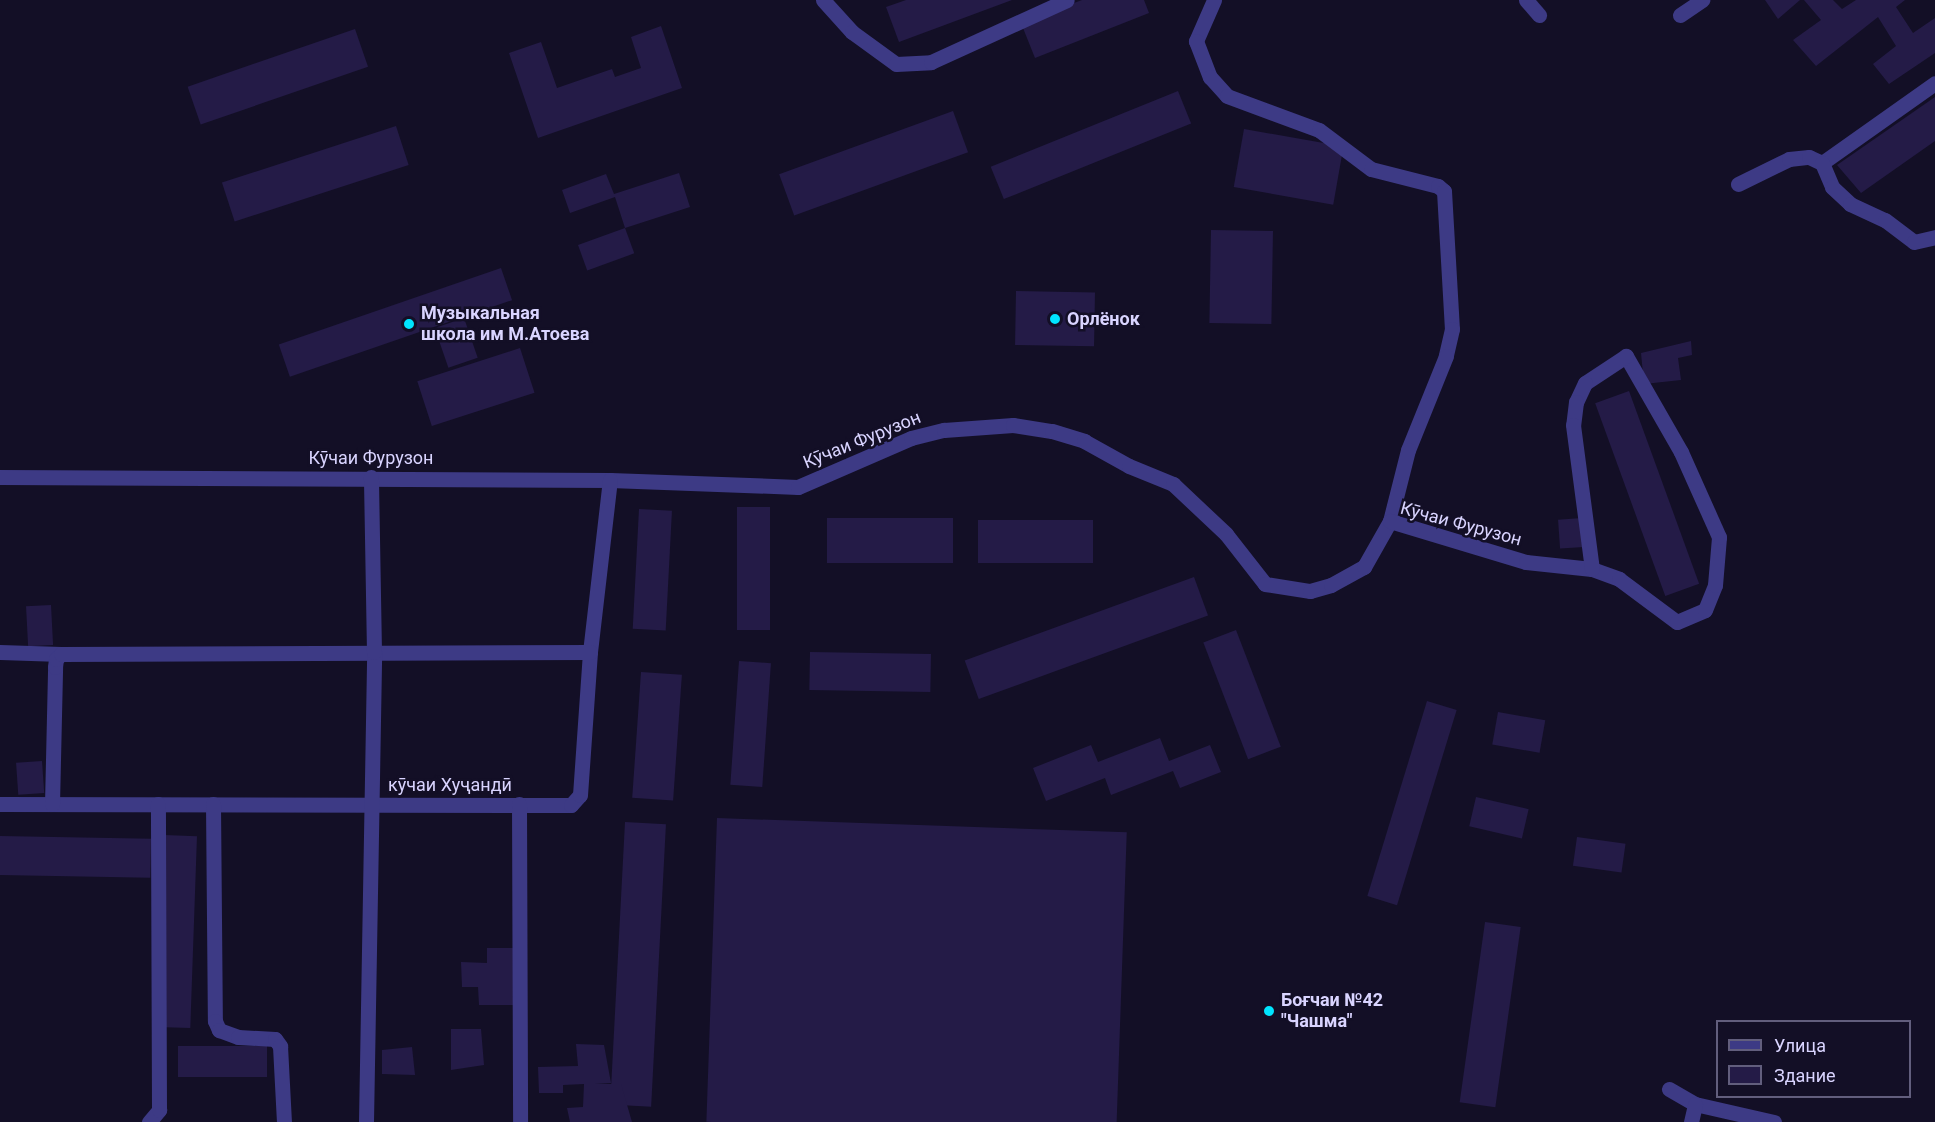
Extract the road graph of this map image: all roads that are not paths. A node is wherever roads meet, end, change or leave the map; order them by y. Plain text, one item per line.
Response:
1 (824, 0) edge
2 (1067, 0) edge
3 (1214, 0) edge
4 (1526, 0) edge
5 (1702, 0) edge
6 (1539, 15) dead end
7 (1680, 15) dead end
8 (1935, 83) edge
9 (1822, 163) junction
10 (1738, 184) dead end
11 (1935, 237) edge
12 (0, 477) edge
13 (371, 477) junction
14 (610, 480) junction
15 (1390, 521) junction
16 (1592, 568) junction
17 (0, 652) edge
18 (374, 652) junction
19 (590, 652) junction
20 (62, 654) junction
21 (0, 804) edge
22 (52, 804) junction
23 (158, 804) junction
24 (213, 804) junction
25 (519, 804) junction
26 (371, 805) junction
27 (1669, 1089) dead end
28 (1695, 1104) junction
29 (150, 1122) edge
30 (284, 1122) edge
31 (366, 1122) edge
32 (520, 1122) edge
33 (1690, 1122) edge
34 (1774, 1122) edge

1 - 2 street
3 - 15 street
4 - 6 street
5 - 7 street
8 - 9 street
9 - 10 street
9 - 11 street
12 - 13 street, Кӯчаи Фурузон
13 - 14 street, Кӯчаи Фурузон
13 - 18 street
14 - 15 street, Кӯчаи Фурузон
14 - 19 street, кӯчаи Хуҷандӣ
15 - 16 street, Кӯчаи Фурузон
16 - 16 street, Кӯчаи Фурузон
17 - 20 street
18 - 19 street
18 - 20 street
18 - 26 street
19 - 25 street, кӯчаи Хуҷандӣ
20 - 22 street
21 - 22 street, кӯчаи Хуҷандӣ
22 - 23 street, кӯчаи Хуҷандӣ
23 - 24 street, кӯчаи Хуҷандӣ
23 - 29 street
24 - 26 street, кӯчаи Хуҷандӣ
24 - 30 street
25 - 26 street, кӯчаи Хуҷандӣ
25 - 32 street
26 - 31 street
27 - 28 street
28 - 33 street
28 - 34 street

